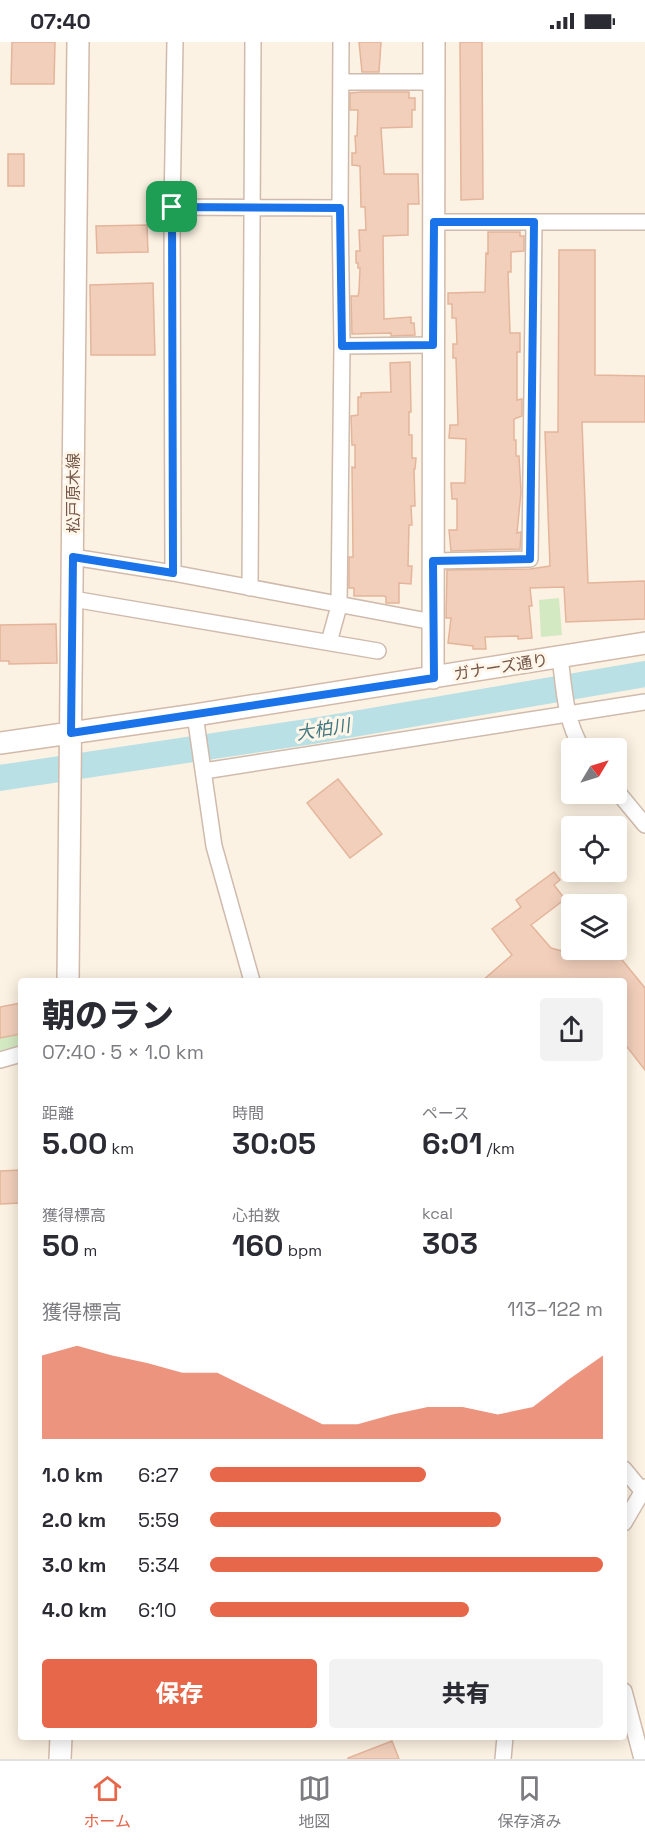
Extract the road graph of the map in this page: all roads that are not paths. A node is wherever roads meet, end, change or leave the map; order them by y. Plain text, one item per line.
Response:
1 (78, 42) edge
2 (175, 42) edge
3 (253, 42) edge
4 (341, 42) edge
5 (434, 42) edge
6 (341, 82) junction
7 (434, 82) junction
8 (172, 207) junction
9 (252, 207) junction
10 (340, 208) junction
11 (434, 222) junction
12 (534, 222) junction
13 (645, 222) edge
14 (433, 345) junction
15 (342, 346) junction
16 (73, 557) junction
17 (433, 561) junction
18 (173, 573) junction
19 (250, 588) junction
20 (73, 598) junction
21 (339, 606) junction
22 (433, 622) junction
23 (329, 642) junction
24 (645, 643) edge
25 (378, 651) dead end
26 (560, 657) junction
27 (434, 678) junction
28 (645, 702) edge
29 (195, 715) junction
30 (568, 715) junction
31 (576, 738) edge
32 (71, 740) junction
33 (0, 743) edge
34 (204, 771) junction
35 (627, 803) edge
36 (645, 825) edge
37 (68, 978) edge
38 (251, 978) edge
39 (18, 1055) edge
40 (0, 1060) edge
41 (627, 1472) edge
42 (644, 1490) edge
43 (627, 1518) edge
44 (627, 1702) edge
45 (61, 1740) edge
46 (504, 1740) edge
47 (499, 1758) edge
48 (60, 1759) edge
49 (642, 1759) edge

1 - 16 street, 松戸原木線
2 - 8 street
3 - 9 street
4 - 6 street
5 - 7 street
6 - 7 street
6 - 10 street
7 - 11 street
8 - 9 street
8 - 18 street
9 - 10 street
9 - 19 street
10 - 15 street
11 - 12 street
11 - 14 street
12 - 13 street
12 - 17 street
14 - 15 street
14 - 17 street
15 - 21 street
16 - 18 street
16 - 20 street, 松戸原木線
17 - 22 street
18 - 19 street
19 - 21 street
20 - 23 street
20 - 32 street, 松戸原木線
21 - 22 street
21 - 23 street
22 - 27 street
23 - 25 street
24 - 26 street, ガナーズ通り
26 - 27 street, ガナーズ通り
26 - 30 street
27 - 29 street, ガナーズ通り
28 - 30 street
29 - 32 street, ガナーズ通り
29 - 34 street
30 - 31 street
30 - 34 street
32 - 33 street, ガナーズ通り
32 - 37 street, 松戸原木線
34 - 38 street
35 - 36 street
39 - 40 street
41 - 42 street
42 - 43 street
44 - 49 street
45 - 48 street
46 - 47 street

